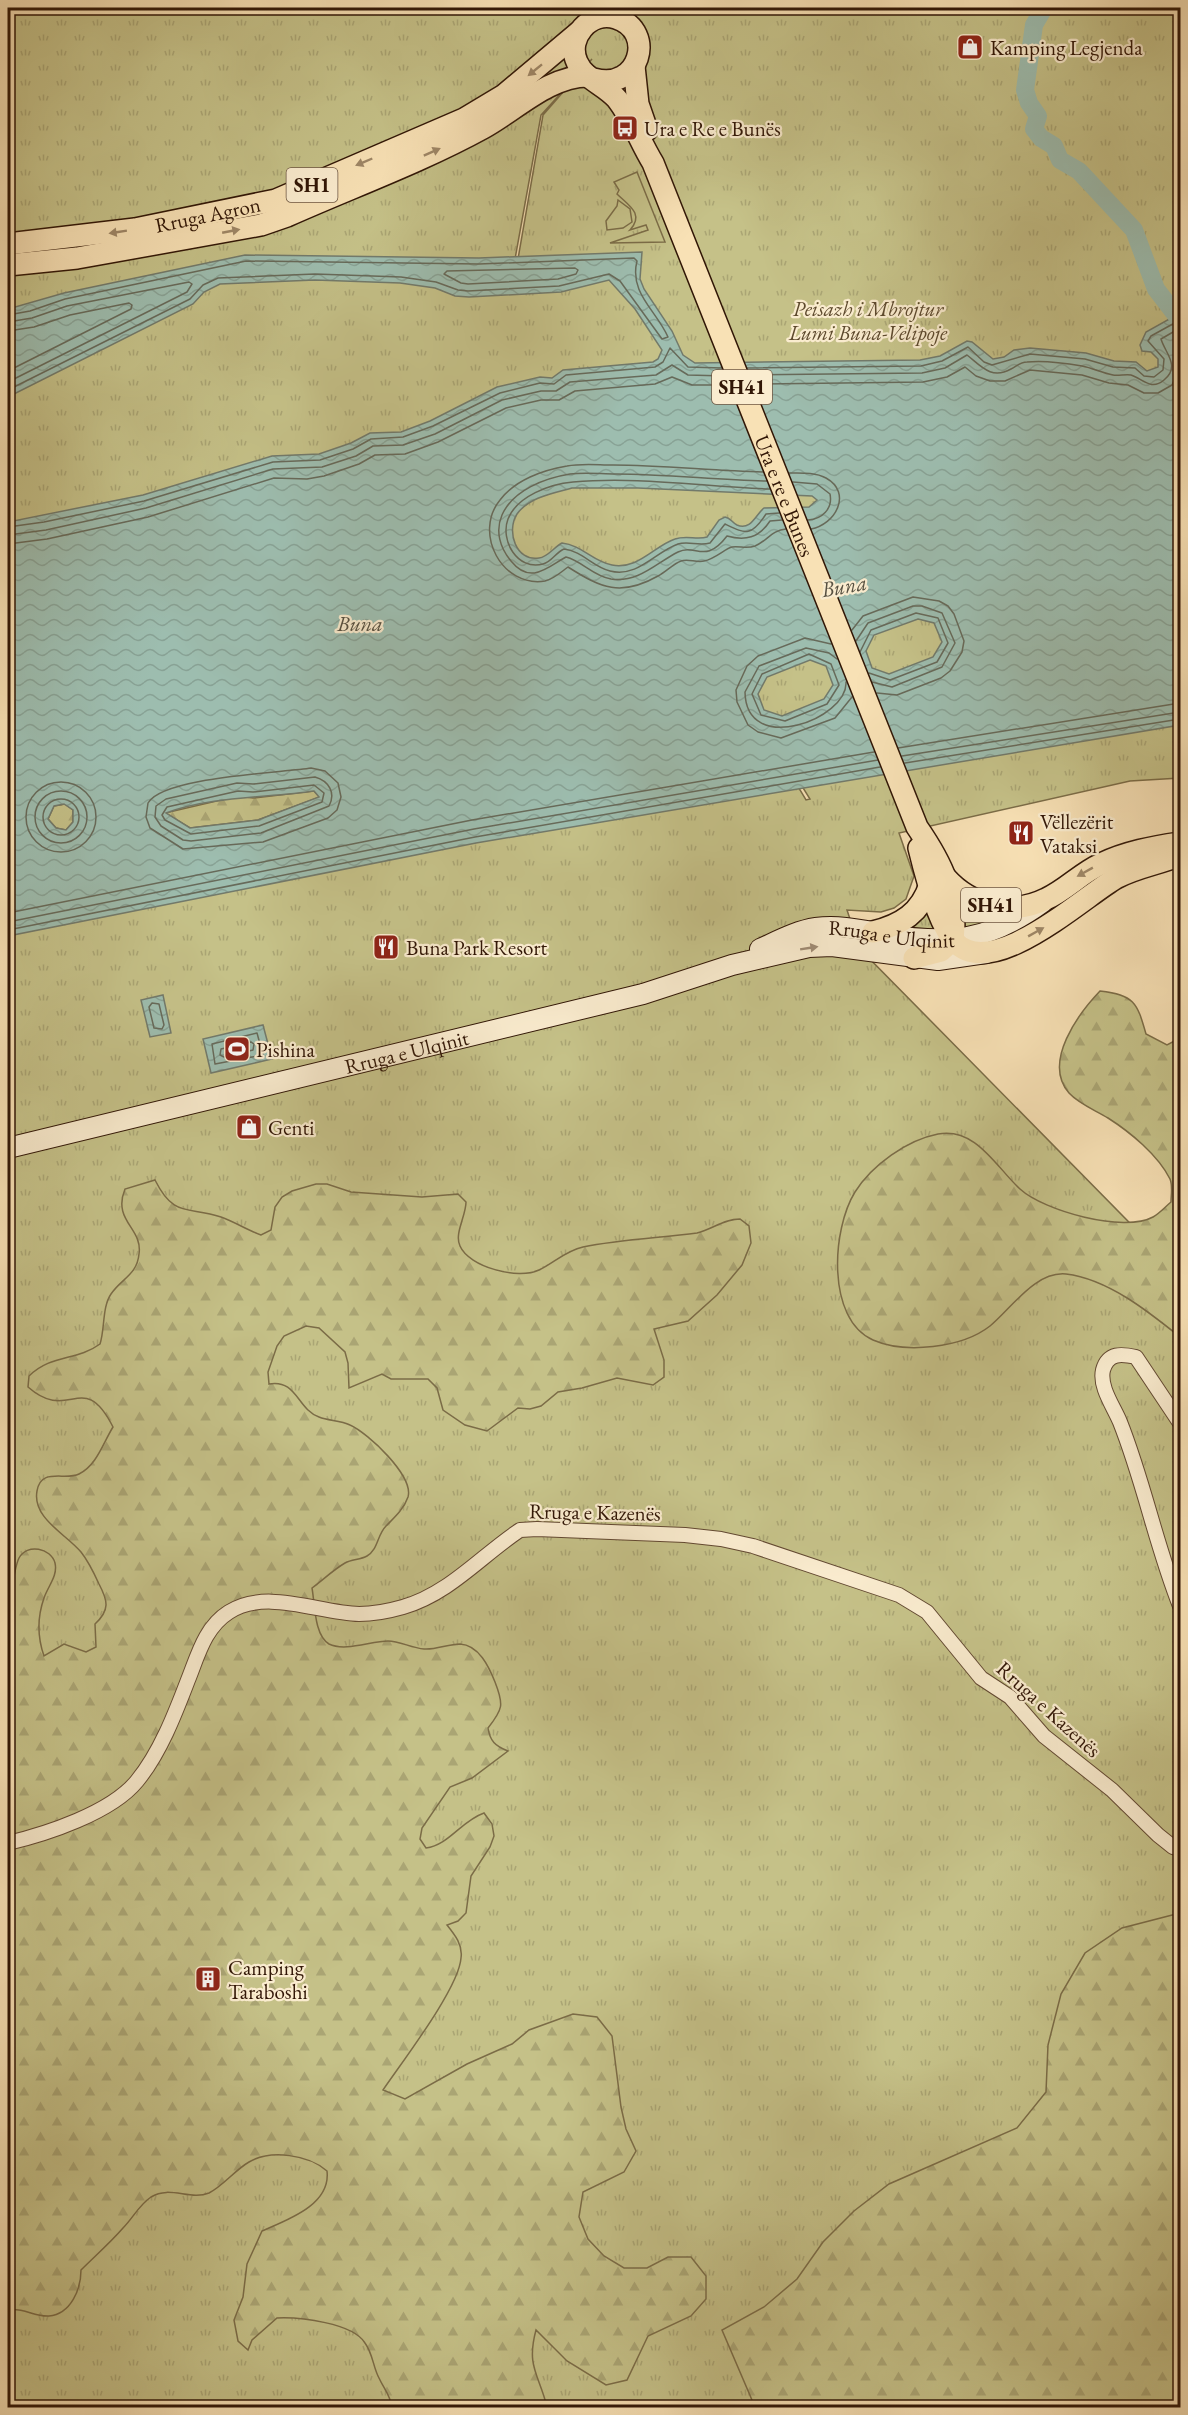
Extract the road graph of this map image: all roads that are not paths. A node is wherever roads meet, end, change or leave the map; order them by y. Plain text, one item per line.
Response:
1 (630, 8) edge
2 (588, 21) edge
3 (636, 35) junction
4 (634, 66) junction
5 (591, 78) junction
6 (653, 163) junction
7 (8, 244) edge
8 (8, 265) edge
9 (1180, 843) edge
10 (1180, 855) edge
11 (937, 880) junction
12 (1047, 899) junction
13 (873, 932) junction
14 (953, 940) junction
15 (986, 953) junction
16 (914, 958) junction
17 (732, 965) junction
18 (8, 1148) edge
19 (1180, 1423) edge
20 (1180, 1606) edge
21 (8, 1843) edge
22 (1180, 1849) edge

1 - 3 main road
2 - 3 main road
2 - 5 main road
2 -> 7 main road, Rruga Agron / SH1
3 - 4 main road
4 - 5 main road
4 - 6 main road, SH41
5 - 6 main road, SH41
8 -> 5 main road, Rruga Agron / SH1
6 - 11 main road, Ura e re e Bunes / SH41
9 -> 12 main road, Rruga e Ulqinit / SH41
15 -> 10 main road, Rruga e Ulqinit / SH41
11 - 12 main road, SH41
11 - 13 main road
11 - 14 main road, SH41
12 - 14 main road, Rruga e Ulqinit
13 - 14 main road, Rruga e Ulqinit
13 - 17 main road, Rruga e Ulqinit
14 - 15 main road, SH41
14 - 16 main road
15 - 16 main road, Rruga e Ulqinit
17 -> 16 main road, Rruga e Ulqinit
17 - 18 main road, Rruga e Ulqinit
19 - 20 street
21 - 22 street, Rruga e Kazenës

